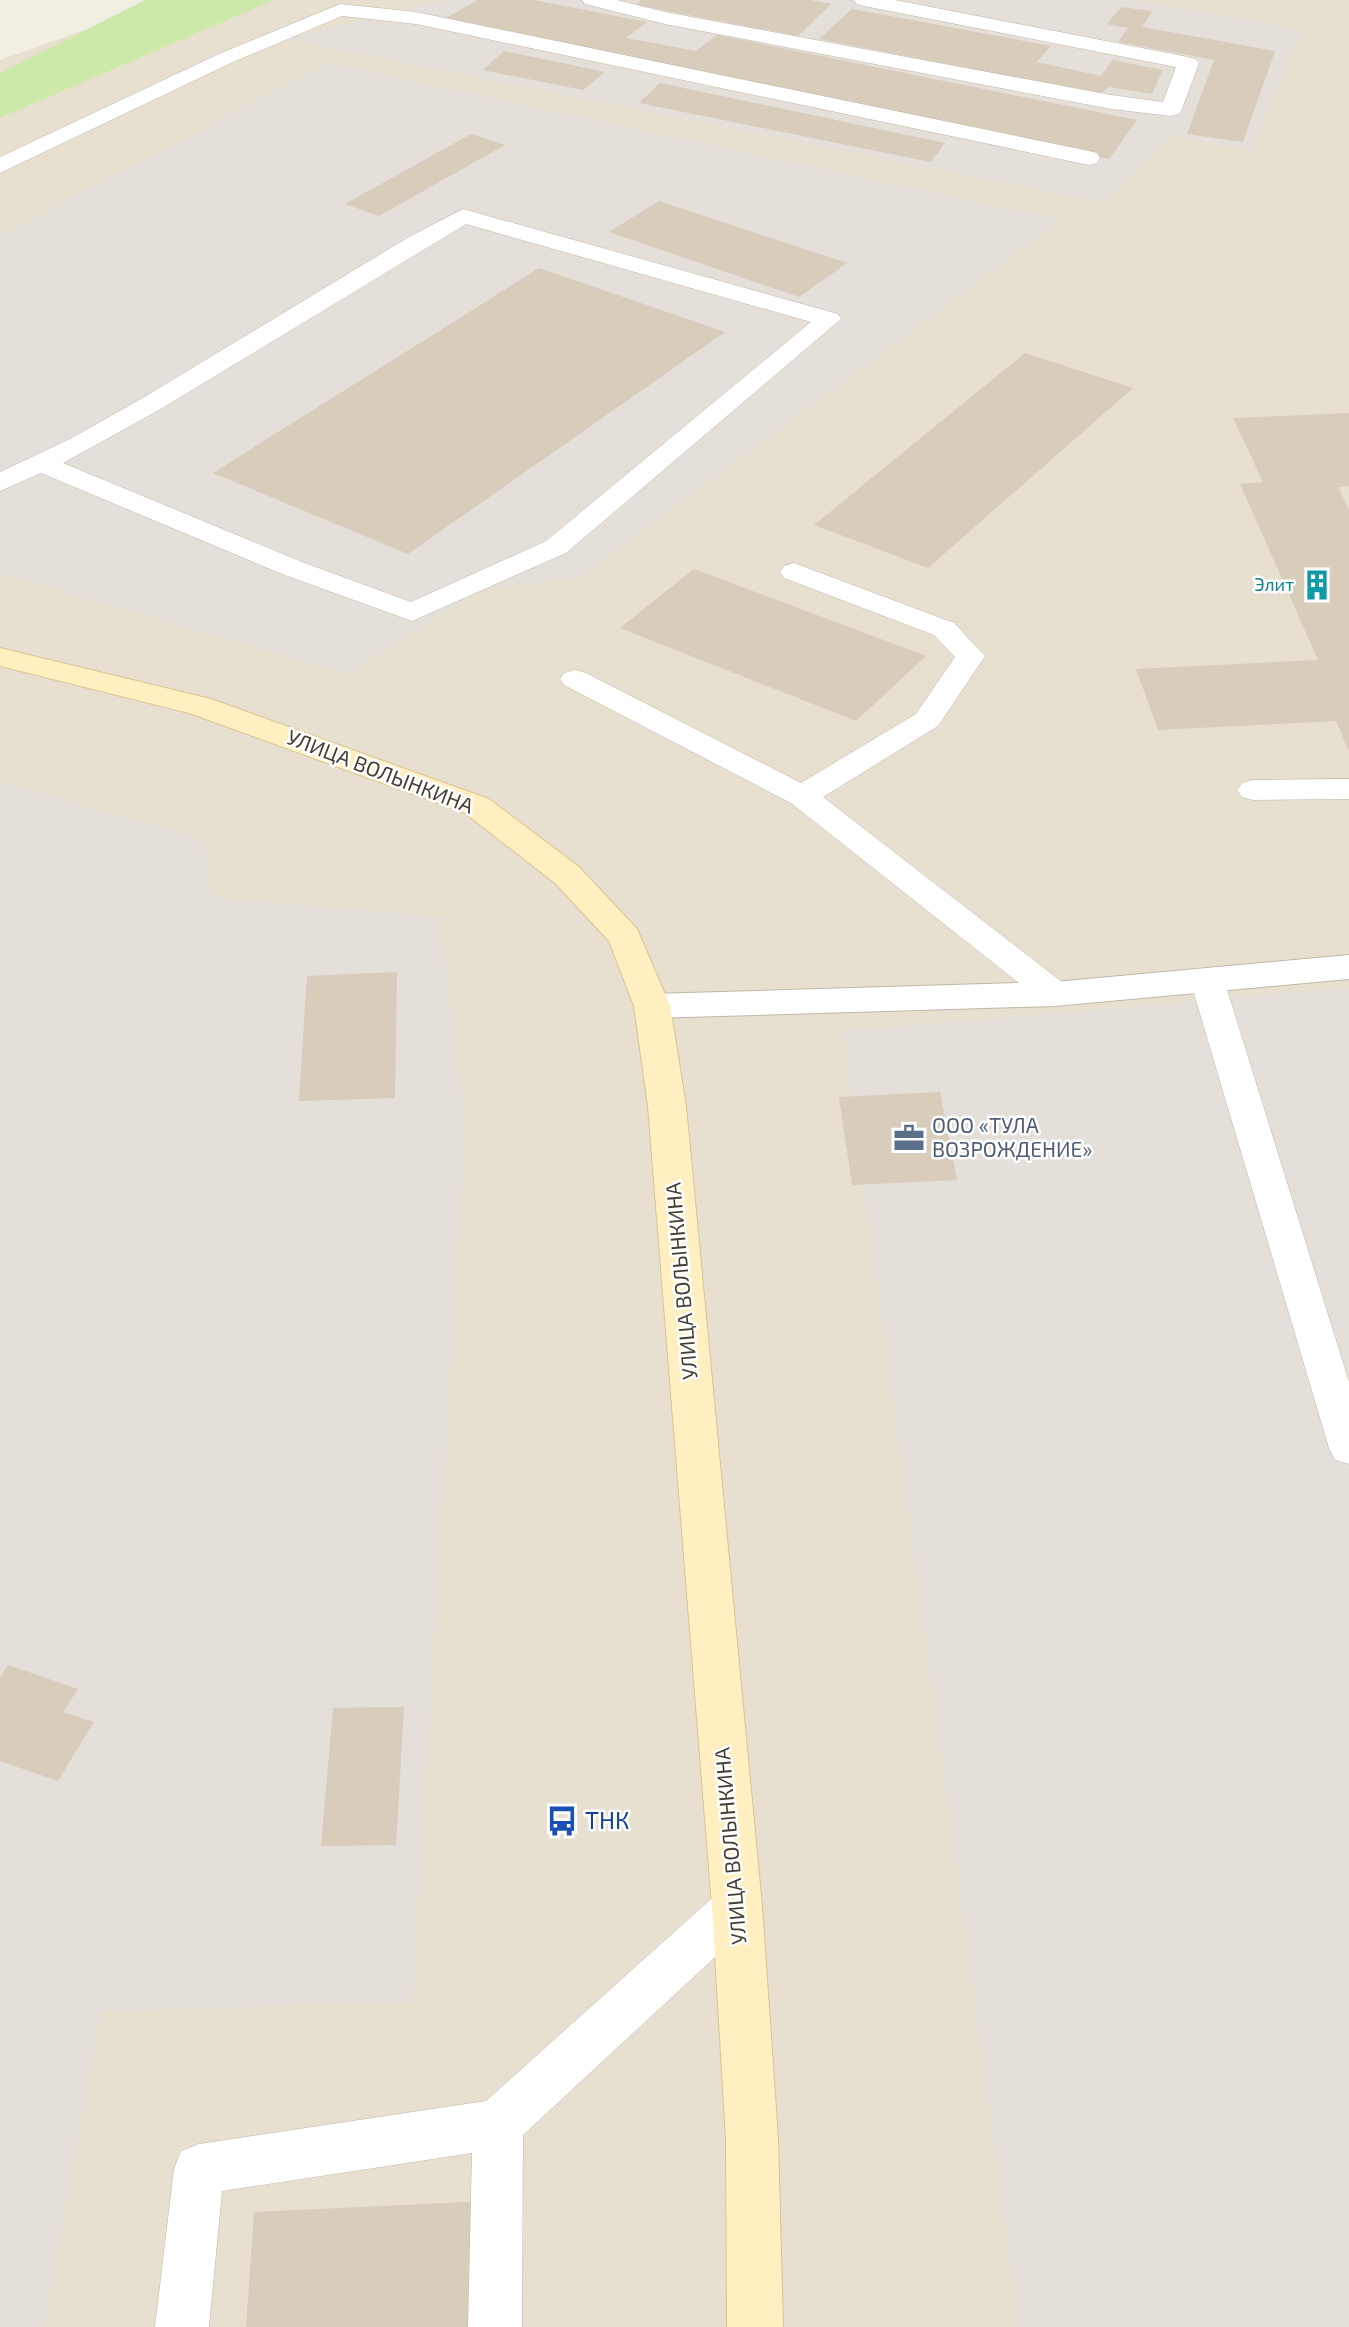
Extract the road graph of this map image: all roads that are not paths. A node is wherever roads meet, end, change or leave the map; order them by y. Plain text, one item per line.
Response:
1 (369, 0) edge
2 (592, 0) edge
3 (864, 0) edge
4 (340, 10) junction
5 (1089, 158) dead end
6 (0, 166) edge
7 (40, 463) junction
8 (0, 482) edge
9 (794, 572) dead end
10 (0, 657) edge
11 (575, 678) dead end
12 (1349, 789) edge
13 (1253, 790) dead end
14 (802, 796) junction
15 (1349, 967) edge
16 (1208, 980) junction
17 (1055, 995) junction
18 (652, 1006) junction
19 (1338, 1372) edge
20 (1349, 1448) edge
21 (737, 1906) junction
22 (498, 2124) junction
23 (182, 2327) edge
24 (495, 2327) edge
25 (755, 2327) edge

1 - 4 lane
2 - 3 lane
4 - 5 lane
4 - 6 lane
7 - 7 lane
7 - 8 lane
9 - 14 lane
10 - 18 street, УЛИЦА ВОЛЫНКИНА
11 - 14 lane
12 - 13 lane
14 - 17 lane
15 - 16 street
16 - 17 street
16 - 19 lane
17 - 18 street
18 - 21 street, УЛИЦА ВОЛЫНКИНА
19 - 20 lane
21 - 22 lane
21 - 25 street, УЛИЦА ВОЛЫНКИНА
22 - 23 lane
22 - 24 lane

